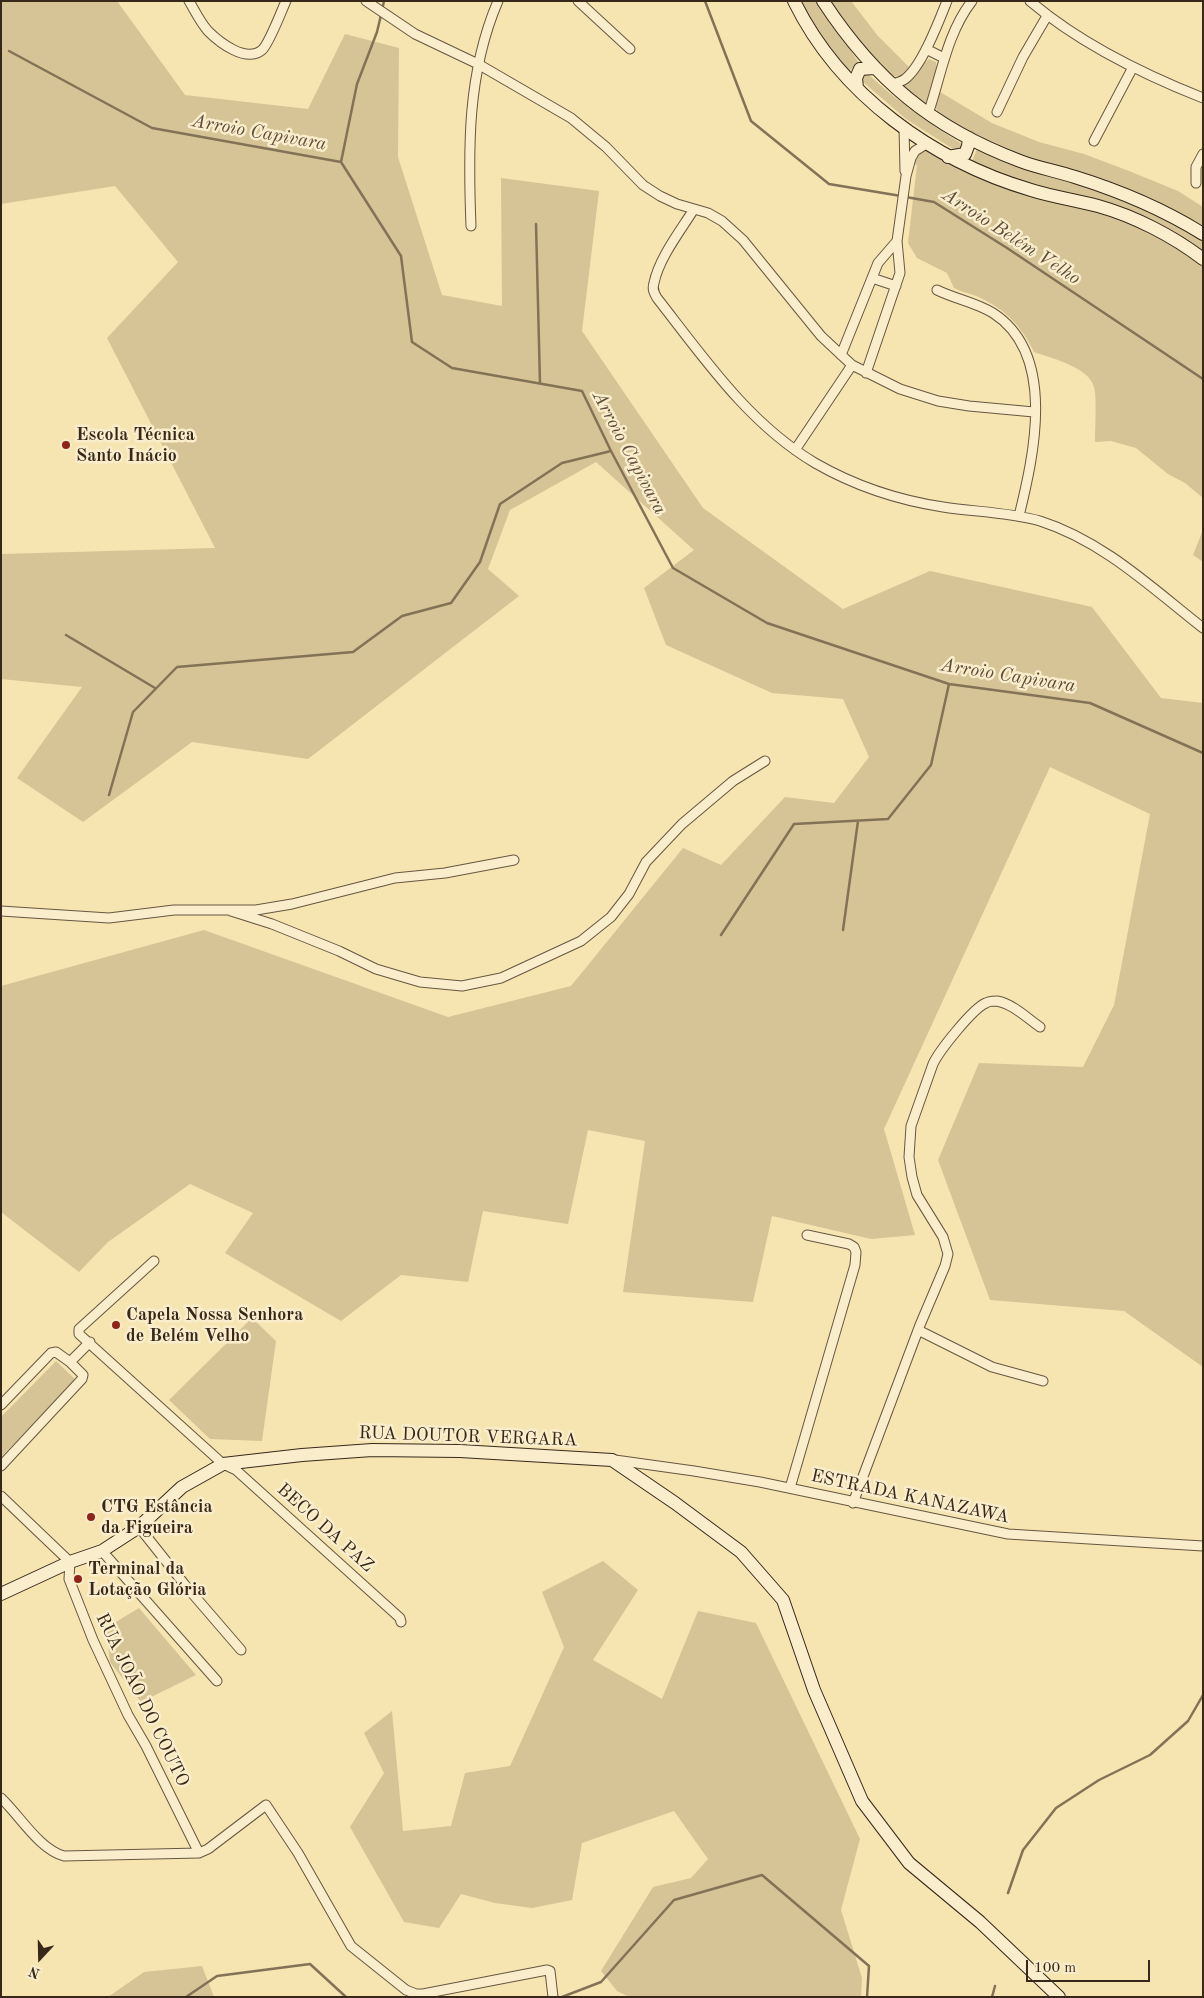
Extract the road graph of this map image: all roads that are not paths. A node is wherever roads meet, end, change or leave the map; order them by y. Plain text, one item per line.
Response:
1 (189, 1) edge
2 (286, 1) edge
3 (366, 1) edge
4 (498, 1) edge
5 (578, 1) edge
6 (794, 1) edge
7 (823, 1) edge
8 (947, 1) edge
9 (972, 1) edge
10 (1030, 1) edge
11 (1047, 16) junction
12 (630, 49) dead end
13 (926, 49) junction
14 (944, 58) junction
15 (478, 64) junction
16 (1133, 67) junction
17 (874, 68) junction
18 (891, 84) junction
19 (857, 88) junction
20 (1203, 98) edge
21 (996, 112) dead end
22 (928, 114) junction
23 (904, 128) junction
24 (968, 138) junction
25 (1094, 142) dead end
26 (926, 144) junction
27 (1203, 154) edge
28 (948, 157) junction
29 (906, 176) junction
30 (1196, 183) dead end
31 (694, 209) junction
32 (471, 226) dead end
33 (1203, 234) edge
34 (897, 241) junction
35 (1203, 259) edge
36 (872, 278) junction
37 (896, 286) junction
38 (937, 290) dead end
39 (841, 355) junction
40 (852, 365) junction
41 (866, 372) junction
42 (1034, 412) junction
43 (795, 450) junction
44 (1019, 516) junction
45 (1203, 628) edge
46 (765, 761) dead end
47 (514, 860) dead end
48 (1, 911) edge
49 (231, 911) junction
50 (1040, 1027) dead end
51 (807, 1235) dead end
52 (154, 1261) dead end
53 (918, 1330) junction
54 (90, 1342) junction
55 (70, 1362) junction
56 (1043, 1381) dead end
57 (1, 1405) edge
58 (612, 1460) junction
59 (223, 1464) junction
60 (1, 1466) edge
61 (790, 1488) junction
62 (1, 1496) edge
63 (853, 1503) junction
64 (139, 1527) junction
65 (1203, 1546) edge
66 (102, 1551) junction
67 (70, 1562) junction
68 (1, 1594) edge
69 (401, 1622) dead end
70 (241, 1650) dead end
71 (217, 1681) dead end
72 (1, 1798) edge
73 (199, 1853) junction
74 (552, 1995) edge
75 (1059, 1997) edge

1 - 2 street
3 - 15 street
4 - 15 street
5 - 12 street
6 - 19 main road
7 - 17 main road
8 - 13 street
9 - 14 street
10 - 11 street
11 - 16 street
11 - 21 street
13 - 14 street
13 - 18 street
14 - 22 street
15 - 31 street
15 - 32 street
16 - 20 street
16 - 25 street
17 - 18 main road
17 - 19 main road
18 - 22 main road
19 - 23 main road
22 - 24 main road
23 - 26 main road
23 - 29 street
24 - 28 main road
24 - 33 main road
26 - 28 main road
26 - 29 street
27 - 30 street
28 - 35 main road
29 - 34 street
31 - 39 street
31 - 43 street
34 - 36 street
34 - 37 street
36 - 37 street
36 - 39 street
37 - 41 street
38 - 42 street
39 - 40 street
40 - 41 street
40 - 43 street
41 - 42 street
42 - 44 street
43 - 44 street
44 - 45 street
46 - 49 street
47 - 49 street
48 - 49 street
50 - 53 street
51 - 61 street
52 - 54 street
53 - 56 street
53 - 63 street
54 - 55 street
54 - 59 street, BECO DA PAZ
55 - 57 street
55 - 60 street
58 - 59 main road, RUA DOUTOR VERGARA
58 - 61 street, ESTRADA KANAZAWA
58 - 75 main road
59 - 64 main road, RUA DOUTOR VERGARA
59 - 69 street, BECO DA PAZ
61 - 63 street, ESTRADA KANAZAWA
62 - 67 street
63 - 65 street, ESTRADA KANAZAWA
64 - 66 main road, RUA DOUTOR VERGARA
64 - 70 street
66 - 67 main road, RUA DOUTOR VERGARA
66 - 71 street
67 - 68 main road, RUA DOUTOR VERGARA
67 - 73 street, RUA JOÃO DO COUTO
72 - 73 street
73 - 74 street

